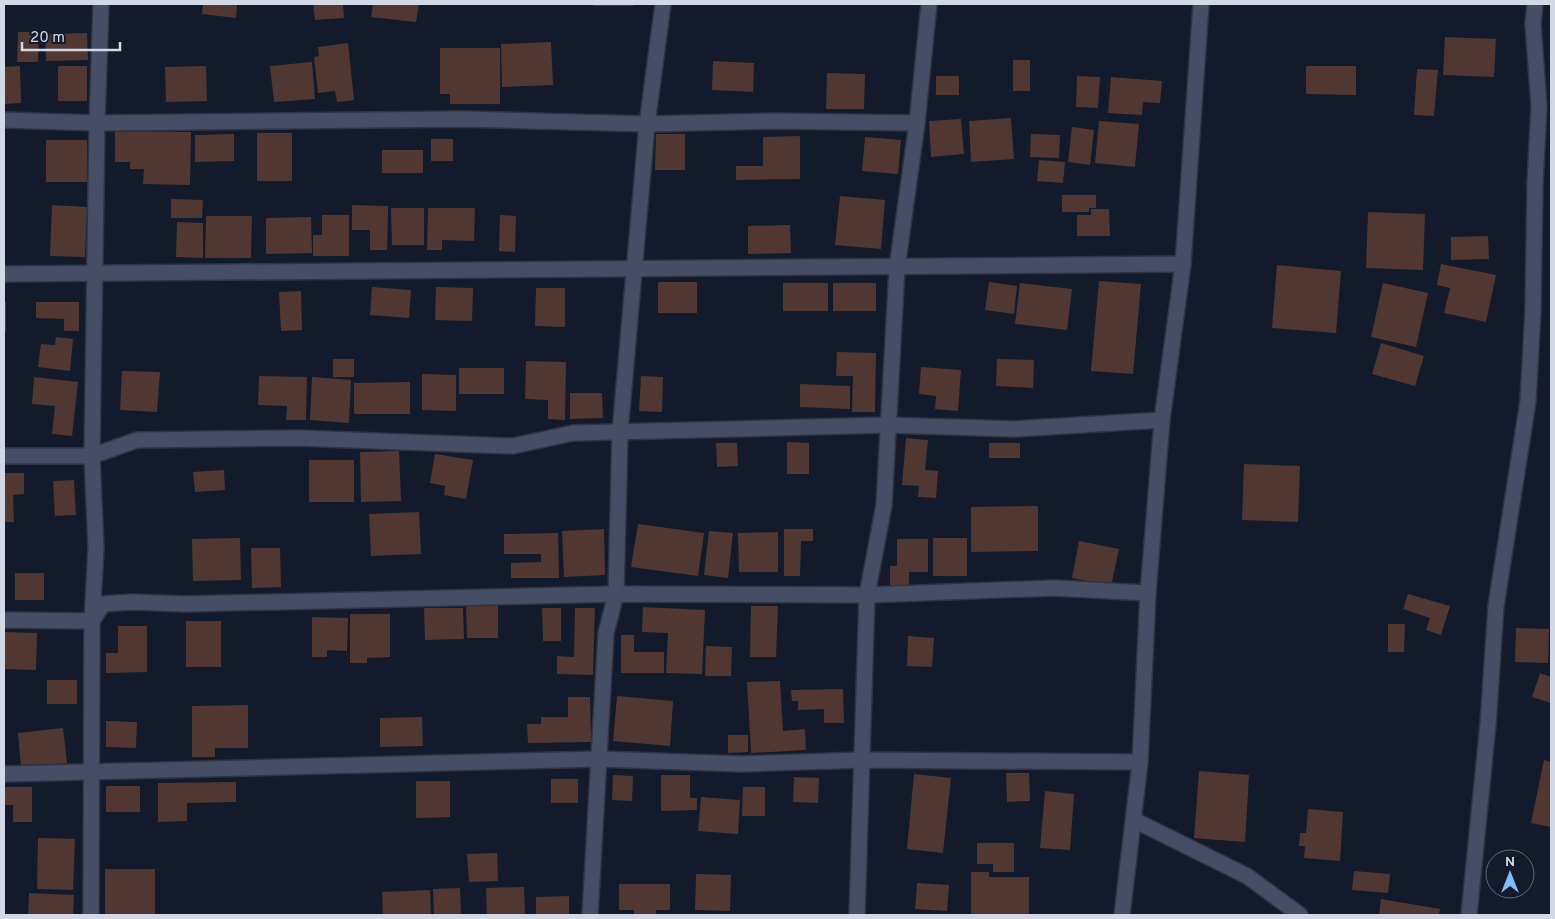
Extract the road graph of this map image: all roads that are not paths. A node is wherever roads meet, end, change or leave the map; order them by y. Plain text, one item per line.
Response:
1 (101, 4) edge
2 (663, 4) edge
3 (929, 4) edge
4 (1201, 4) edge
5 (1535, 4) edge
6 (4, 120) edge
7 (97, 123) junction
8 (917, 123) junction
9 (647, 124) junction
10 (1183, 264) junction
11 (635, 268) junction
12 (898, 268) junction
13 (95, 273) junction
14 (4, 274) edge
15 (1162, 420) junction
16 (887, 425) junction
17 (620, 432) junction
18 (4, 456) edge
19 (92, 456) junction
20 (1148, 593) junction
21 (616, 594) junction
22 (867, 595) junction
23 (4, 620) edge
24 (92, 621) junction
25 (600, 759) junction
26 (861, 760) junction
27 (1140, 762) junction
28 (93, 772) junction
29 (4, 774) edge
30 (1134, 820) junction
31 (91, 915) edge
32 (590, 915) edge
33 (857, 915) edge
34 (1122, 915) edge
35 (1300, 915) edge
36 (1469, 915) edge

1 - 7 street
2 - 9 street
3 - 8 street
4 - 10 street
5 - 36 street
6 - 7 street
7 - 9 street
7 - 13 street
8 - 9 street
8 - 12 street
9 - 11 street
10 - 12 street
10 - 15 street
11 - 12 street
11 - 13 street
11 - 17 street
12 - 16 street
13 - 14 street
13 - 19 street
15 - 16 street
15 - 20 street
16 - 17 street
16 - 22 street
17 - 19 street
17 - 21 street
18 - 19 street
19 - 24 street
20 - 22 street
20 - 27 street
21 - 22 street
21 - 24 street
21 - 25 street
22 - 26 street
23 - 24 street
24 - 28 street
25 - 26 street
25 - 28 street
25 - 32 street
26 - 27 street
26 - 33 street
27 - 30 street
28 - 29 street
28 - 31 street
30 - 34 street
30 - 35 street

